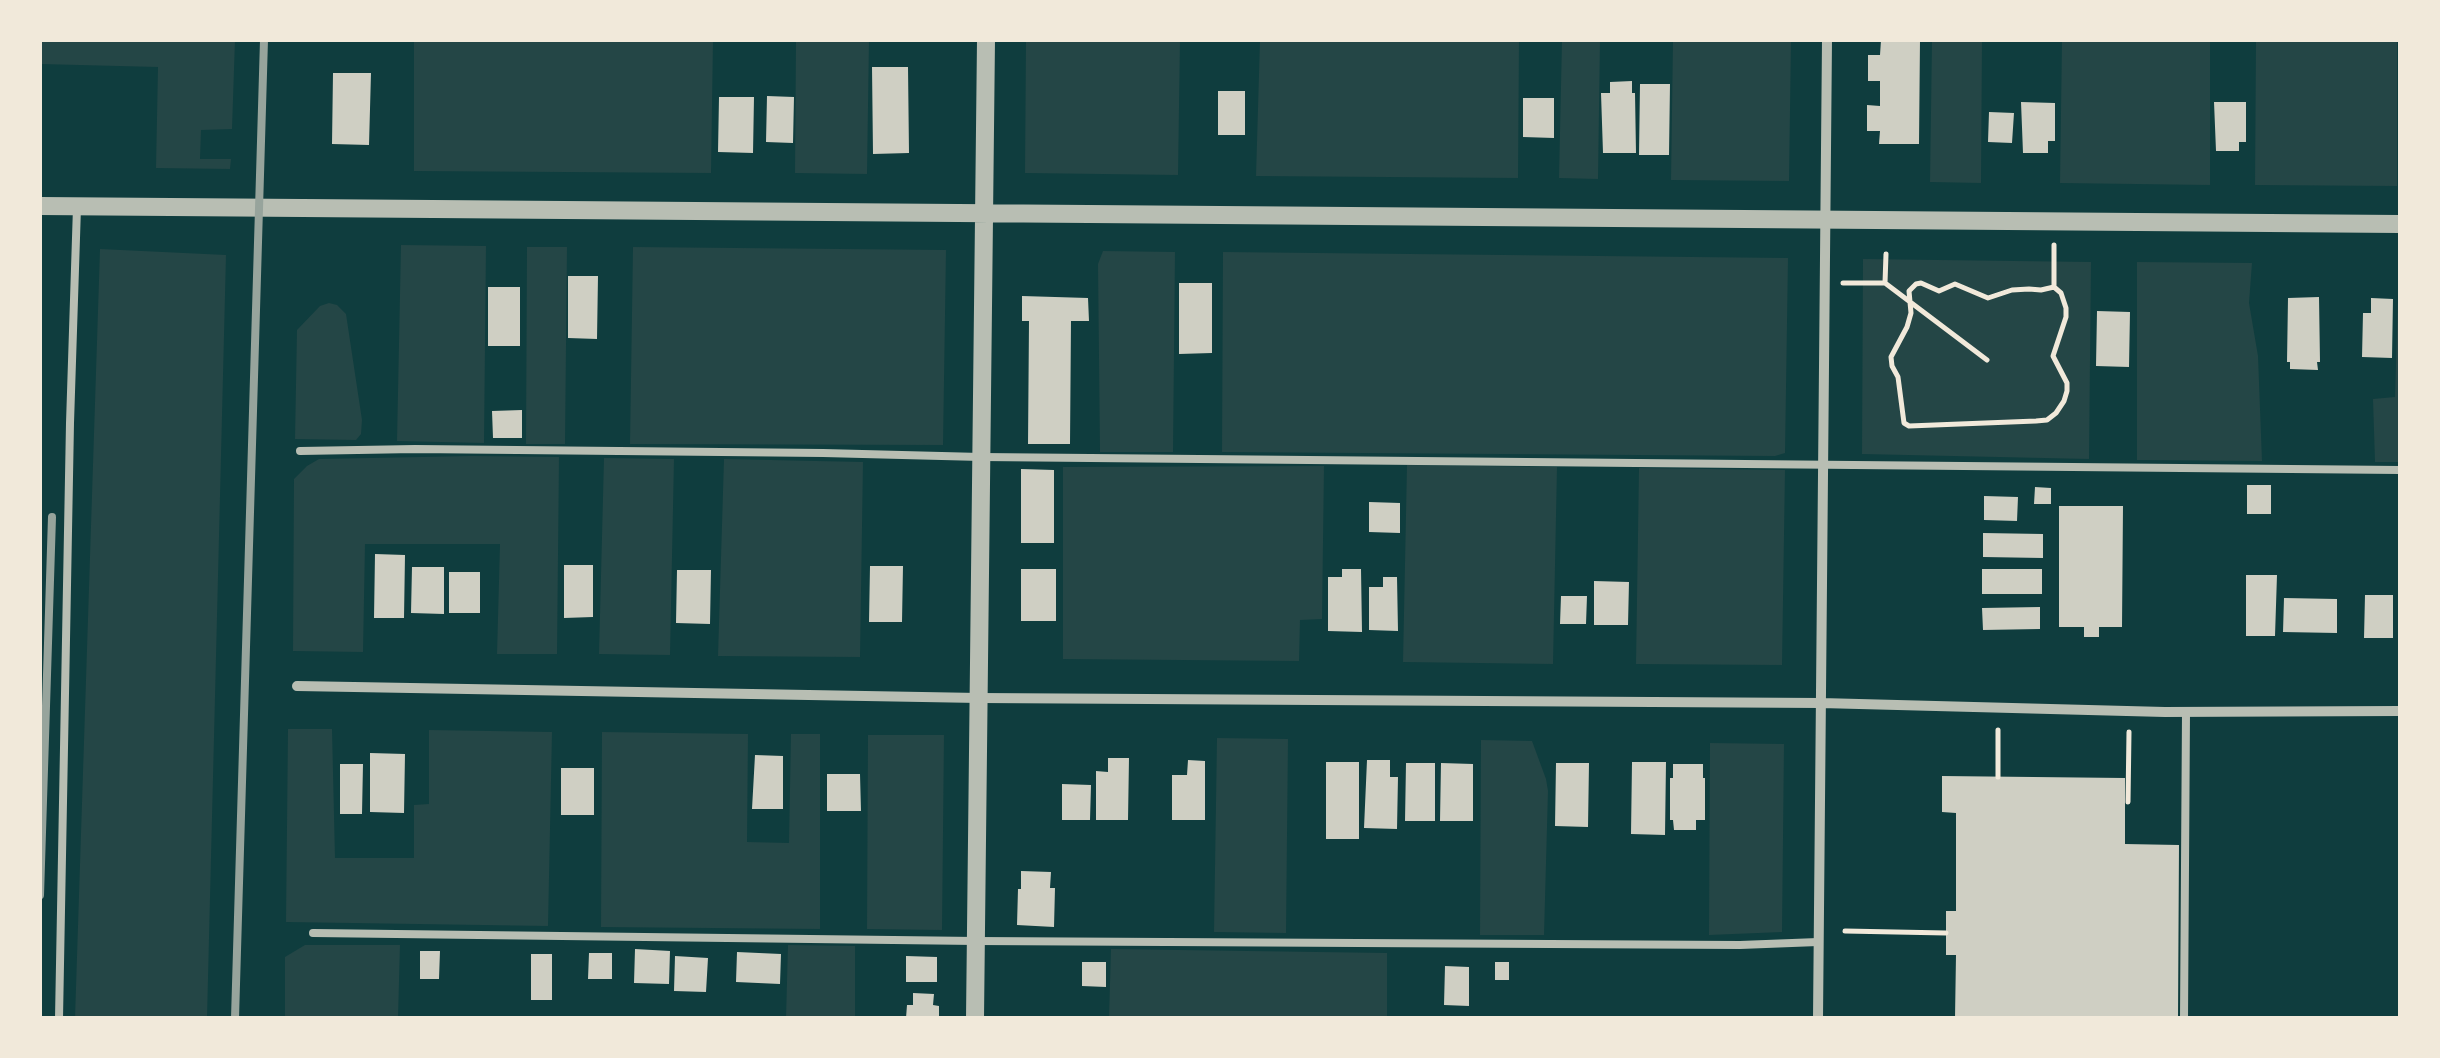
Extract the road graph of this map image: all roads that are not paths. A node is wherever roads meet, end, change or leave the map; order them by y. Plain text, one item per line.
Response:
1 (986, 40) edge
2 (1827, 40) edge
3 (40, 206) edge
4 (77, 207) junction
5 (984, 214) junction
6 (1826, 220) junction
7 (2400, 224) edge
8 (300, 451) dead end
9 (981, 457) junction
10 (1822, 465) junction
11 (2400, 470) edge
12 (297, 686) dead end
13 (979, 698) junction
14 (1821, 703) junction
15 (2186, 712) junction
16 (2400, 712) edge
17 (313, 933) dead end
18 (976, 940) junction
19 (1818, 942) junction
20 (59, 1018) edge
21 (976, 1018) edge
22 (1818, 1018) edge
23 (2184, 1018) edge

1 - 5 street
2 - 6 street
3 - 4 street
4 - 5 street
4 - 20 lane
5 - 6 street
5 - 9 street
6 - 7 street
6 - 10 street
8 - 9 lane
9 - 10 lane
9 - 13 street
10 - 11 lane
10 - 14 street
12 - 13 street
13 - 14 street
13 - 18 street
14 - 15 street
14 - 19 street
15 - 16 street
15 - 23 lane
17 - 18 lane
18 - 19 lane
18 - 21 street
19 - 22 street

